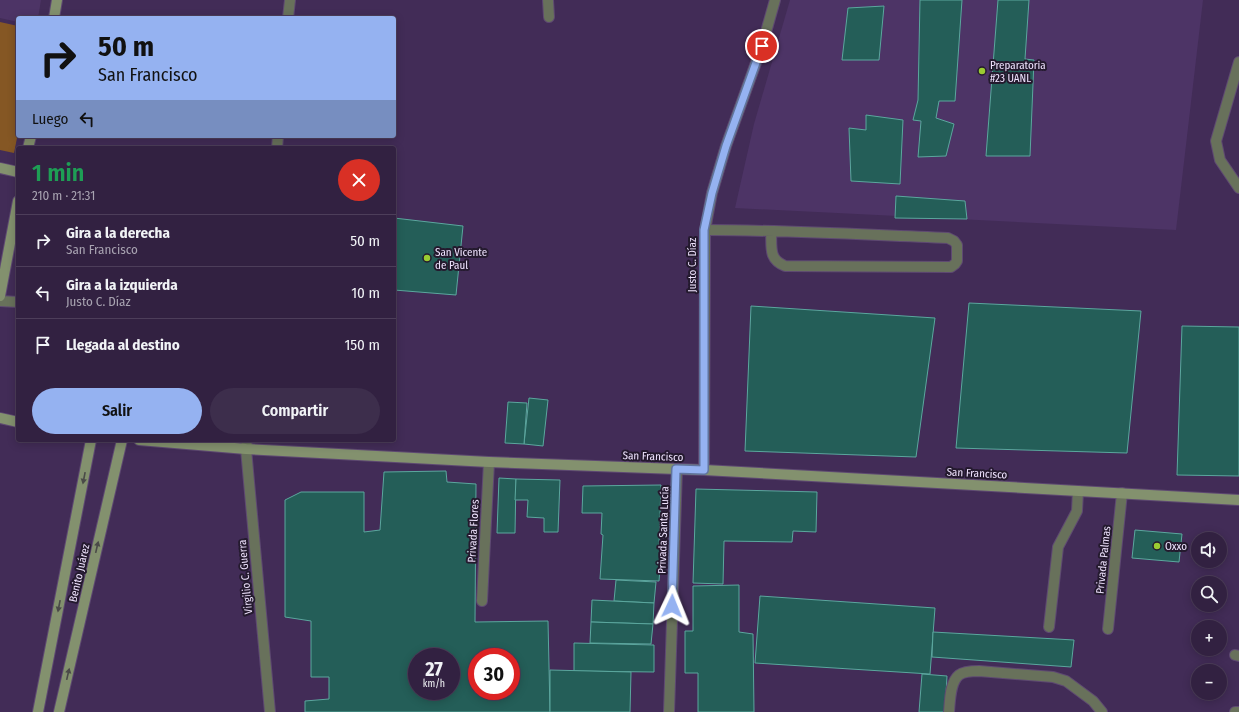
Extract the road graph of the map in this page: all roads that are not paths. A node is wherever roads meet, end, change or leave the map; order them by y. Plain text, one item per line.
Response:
1 (57, 0) edge
2 (290, 0) edge
3 (548, 0) edge
4 (775, 0) edge
5 (54, 16) edge
6 (288, 16) edge
7 (549, 16) dead end
8 (1239, 62) edge
9 (0, 168) edge
10 (16, 172) edge
11 (1239, 188) edge
12 (16, 212) edge
13 (704, 230) junction
14 (771, 231) junction
15 (0, 296) edge
16 (0, 301) edge
17 (16, 302) edge
18 (0, 418) edge
19 (16, 422) edge
20 (92, 442) edge
21 (122, 442) edge
22 (182, 442) edge
23 (246, 445) edge
24 (489, 462) junction
25 (676, 469) junction
26 (704, 470) junction
27 (1078, 491) junction
28 (1122, 493) junction
29 (1239, 500) edge
30 (482, 601) dead end
31 (1049, 627) dead end
32 (1108, 630) dead end
33 (38, 712) edge
34 (59, 712) edge
35 (270, 712) edge
36 (669, 712) edge
37 (949, 712) edge
38 (1102, 712) edge
39 (1235, 712) edge
40 (1239, 712) edge

1 - 5 street
2 - 6 street
3 - 7 street
4 - 13 street, Justo C. Díaz
8 - 11 street
9 - 10 street
12 - 15 street
13 - 14 street
13 - 26 street, Justo C. Díaz
14 - 14 street
16 - 17 street
18 - 19 street
20 -> 33 street, Benito Juárez
34 -> 21 street, Benito Juárez
22 - 23 street, San Francisco
23 - 24 street, San Francisco
23 - 35 street, Virgilio C. Guerra
24 - 25 street, San Francisco
24 - 30 street, Privada Flores
25 - 26 street, San Francisco
25 - 36 street, Privada Santa Lucía
26 - 27 street, San Francisco
27 - 28 street, San Francisco
27 - 31 street
28 - 29 street, San Francisco
28 - 32 street, Privada Palmas
37 - 38 street
39 - 40 street

